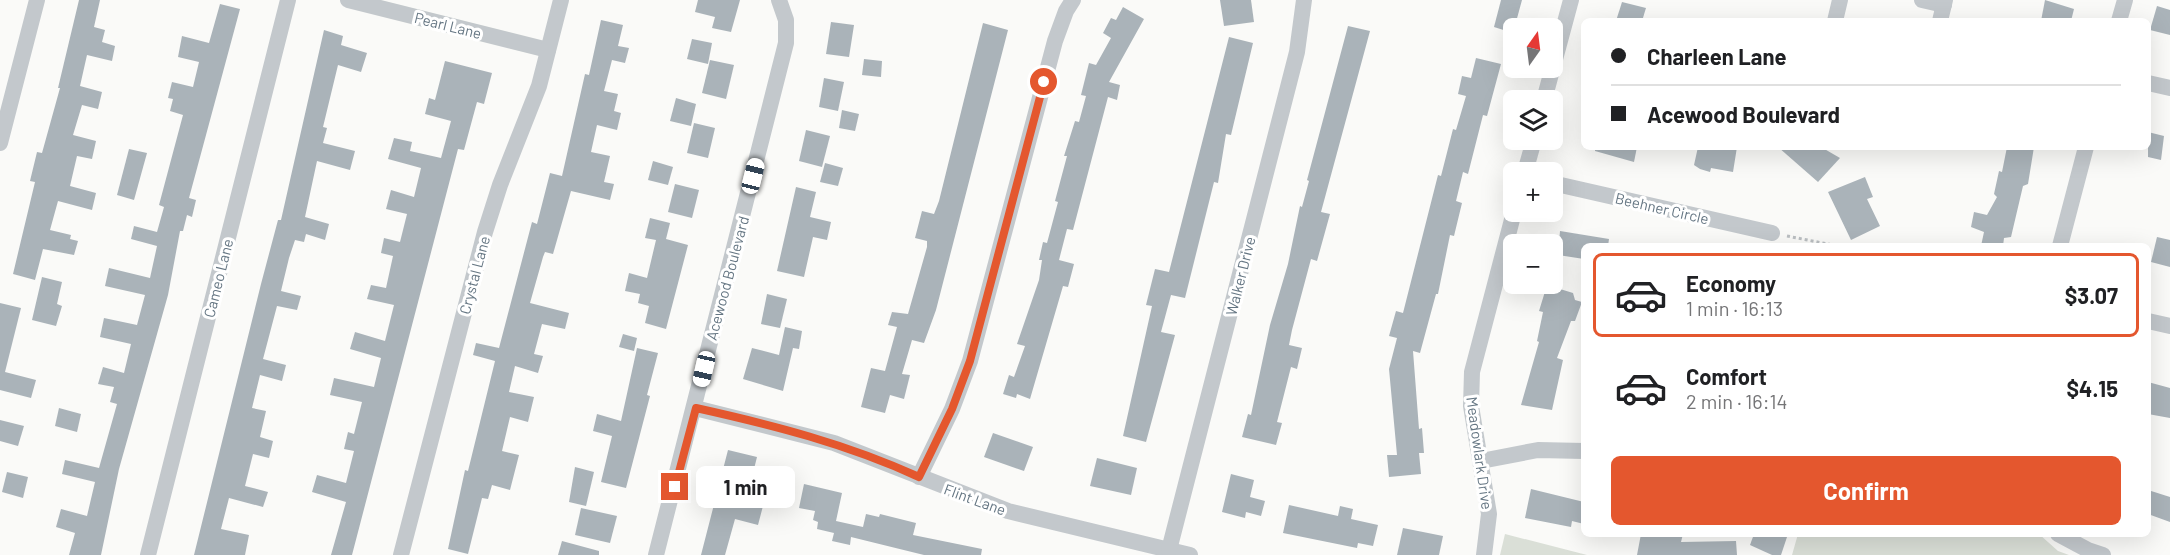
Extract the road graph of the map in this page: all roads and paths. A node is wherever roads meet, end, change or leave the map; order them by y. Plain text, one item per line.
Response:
1 (37, 0) edge
2 (288, 0) edge
3 (348, 0) edge
4 (561, 0) edge
5 (779, 0) edge
6 (1073, 0) edge
7 (1304, 0) edge
8 (1571, 0) edge
9 (1839, 0) edge
10 (1922, 0) edge
11 (2125, 0) edge
12 (1943, 9) edge
13 (1836, 18) edge
14 (2120, 18) edge
15 (548, 50) junction
16 (2151, 84) edge
17 (2170, 88) edge
18 (1547, 90) edge
19 (0, 143) edge
20 (2085, 150) edge
21 (1563, 186) edge
22 (1511, 222) edge
23 (1772, 233) joint
24 (1823, 243) edge
25 (2061, 243) edge
26 (2151, 322) edge
27 (2170, 326) edge
28 (696, 408) junction
29 (1581, 451) edge
30 (1481, 461) junction
31 (919, 477) junction
32 (2064, 537) edge
33 (1169, 550) junction
34 (148, 555) edge
35 (401, 555) edge
36 (656, 555) edge
37 (1190, 555) edge
38 (1484, 555) edge
39 (2103, 555) edge

1 - 19 street
2 - 34 street, Cameo Lane
3 - 15 street, Pearl Lane
4 - 15 street, Crystal Lane
5 - 28 street, Acewood Boulevard
6 - 31 street
7 - 33 street, Walker Drive
8 - 18 street
9 - 13 street
10 - 12 street
11 - 14 street
15 - 35 street, Crystal Lane
16 - 17 street
20 - 25 street
21 - 23 street, Beehner Circle
22 - 30 street, Meadowlark Drive
23 - 24 path
26 - 27 street
28 - 31 street, Flint Lane
28 - 36 street, Acewood Boulevard
29 - 30 street
30 - 38 street, Meadowlark Drive
31 - 33 street, Flint Lane
32 - 39 street
33 - 37 street, Flint Lane

